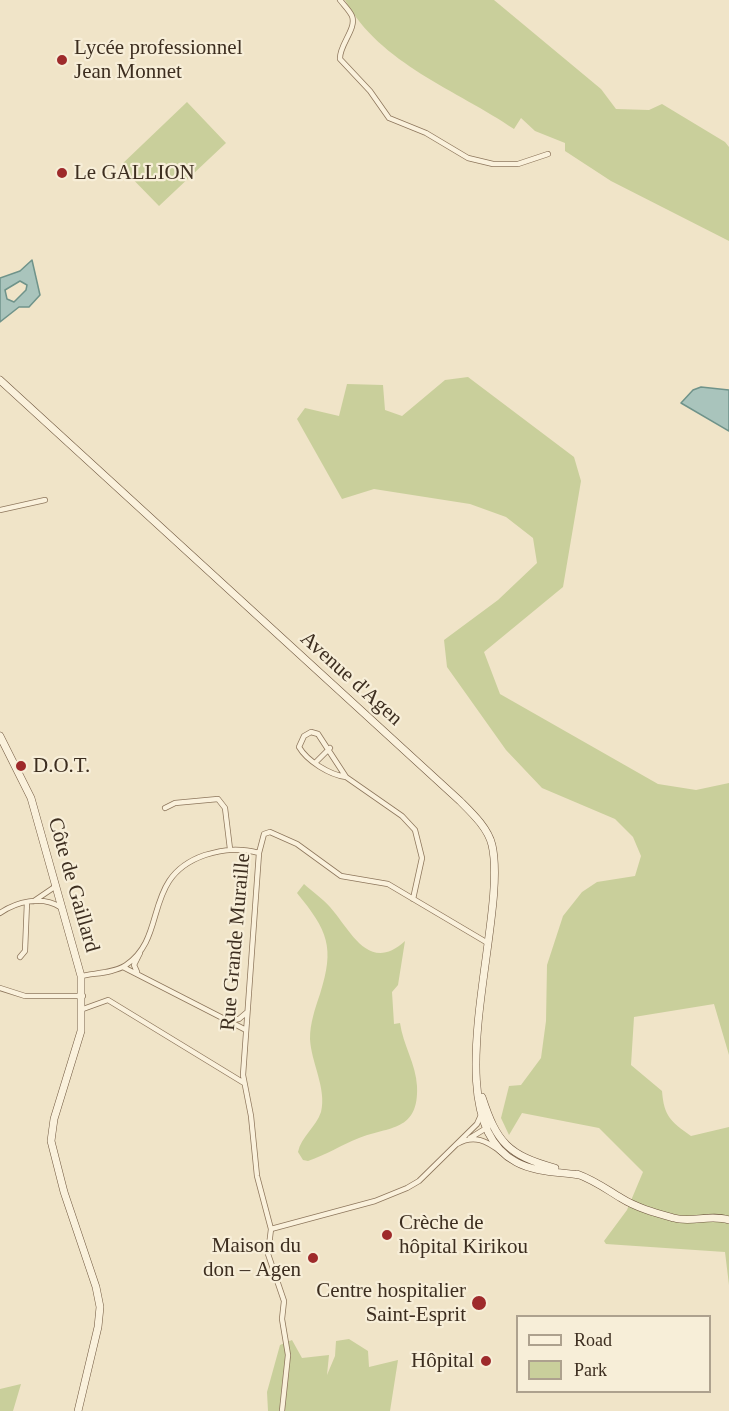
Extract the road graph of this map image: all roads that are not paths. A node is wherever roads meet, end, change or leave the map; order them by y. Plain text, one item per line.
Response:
1 (340, 0) edge
2 (548, 154) dead end
3 (0, 380) edge
4 (45, 500) dead end
5 (0, 510) edge
6 (0, 736) edge
7 (330, 748) junction
8 (315, 763) junction
9 (346, 777) junction
10 (165, 808) dead end
11 (230, 849) junction
12 (259, 853) junction
13 (56, 886) junction
14 (413, 899) junction
15 (30, 902) junction
16 (63, 908) junction
17 (0, 913) edge
18 (145, 942) junction
19 (486, 942) junction
20 (20, 957) dead end
21 (123, 967) junction
22 (137, 972) junction
23 (81, 976) junction
24 (0, 988) edge
25 (83, 996) junction
26 (83, 1009) junction
27 (247, 1012) junction
28 (227, 1021) junction
29 (246, 1030) junction
30 (244, 1083) junction
31 (479, 1086) junction
32 (481, 1115) junction
33 (487, 1125) junction
34 (471, 1129) junction
35 (470, 1138) junction
36 (503, 1153) junction
37 (441, 1157) junction
38 (579, 1175) junction
39 (729, 1220) edge
40 (271, 1229) junction
41 (78, 1411) edge
42 (282, 1411) edge

1 - 2 street
3 - 19 main road, Avenue d'Agen
4 - 5 street
6 - 13 main road, Côte de Gaillard
7 - 8 street
7 - 8 street
7 - 9 street
8 - 9 street
9 - 14 street
10 - 11 street
11 - 12 street
11 - 18 street
12 - 14 street, Rue Grande Muraille
12 - 27 street, Rue Grande Muraille
13 - 15 street
13 - 16 main road, Côte de Gaillard
14 - 19 street, Rue Grande Muraille
15 - 16 street
15 - 17 street
15 - 20 street
16 - 23 main road, Côte de Gaillard
18 - 21 street
18 - 22 street
19 - 31 main road, Avenue d'Agen
21 - 22 street
21 - 23 street
22 - 28 street
23 - 25 main road, Côte de Gaillard
24 - 25 street
25 - 26 main road, Côte de Gaillard
26 - 30 street
26 - 41 main road, Côte de Gaillard
27 - 28 street
27 - 29 street, Rue Grande Muraille
28 - 29 street
29 - 30 street, Rue Grande Muraille
30 - 40 street, Rue Grande Muraille
31 - 32 main road, Avenue d'Agen
31 - 33 main road, Avenue d'Agen
32 - 33 main road, Avenue d'Agen
32 - 34 street
33 - 34 street
33 - 35 street
33 - 36 main road
33 - 38 main road
34 - 37 street
35 - 36 street
35 - 37 street
36 - 38 main road
37 - 40 street
38 - 39 main road
40 - 42 street, Rue Grande Muraille

